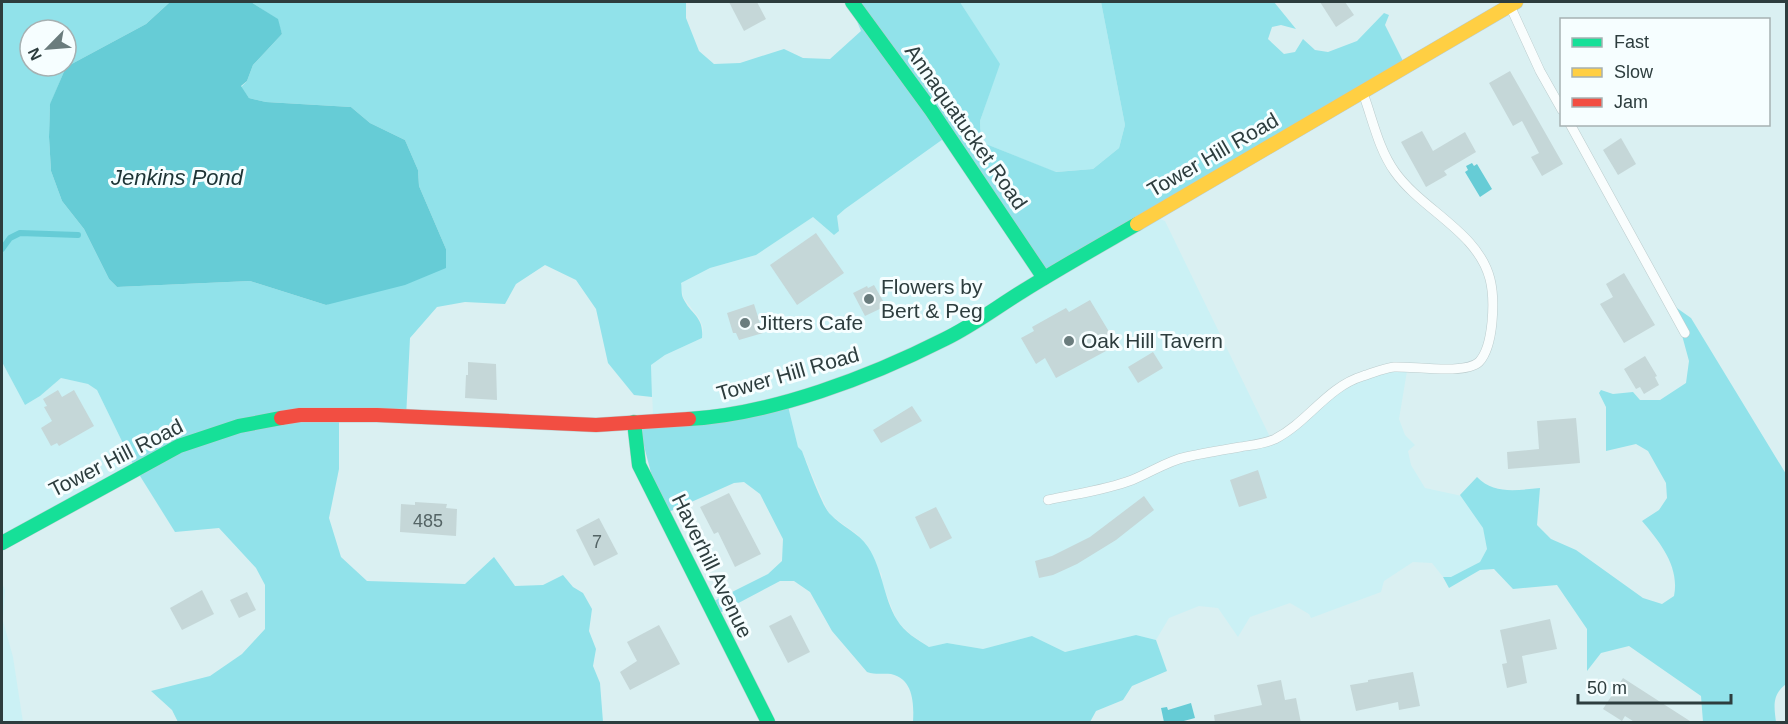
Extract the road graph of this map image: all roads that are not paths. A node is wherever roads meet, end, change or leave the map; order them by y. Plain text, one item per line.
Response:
1 (852, 2) edge
2 (1513, 3) edge
3 (1362, 91) junction
4 (1560, 106) edge
5 (1571, 126) edge
6 (1044, 278) junction
7 (1685, 333) dead end
8 (634, 422) junction
9 (1048, 500) dead end
10 (3, 540) edge
11 (768, 723) edge

1 - 6 main road, Annaquatucket Road
2 - 3 main road, Tower Hill Road
2 - 4 lane
3 - 6 main road, Tower Hill Road
3 - 9 lane
5 - 7 lane
6 - 8 main road, Tower Hill Road
8 - 10 main road, Tower Hill Road
8 - 11 main road, Haverhill Avenue

